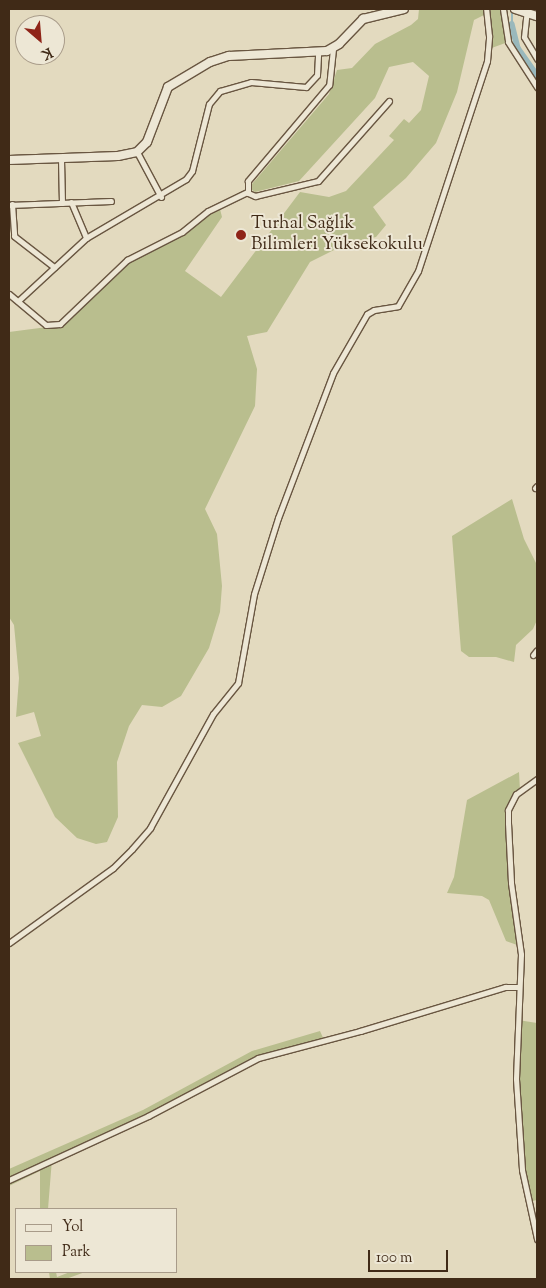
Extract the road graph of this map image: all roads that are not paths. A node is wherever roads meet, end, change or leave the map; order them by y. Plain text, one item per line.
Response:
1 (404, 9) edge
2 (486, 9) edge
3 (503, 9) edge
4 (515, 9) edge
5 (524, 10) edge
6 (537, 16) edge
7 (333, 49) junction
8 (318, 53) junction
9 (537, 59) edge
10 (537, 87) edge
11 (389, 101) dead end
12 (137, 152) junction
13 (61, 159) junction
14 (9, 160) edge
15 (247, 192) junction
16 (161, 197) junction
17 (111, 201) dead end
18 (70, 202) junction
19 (62, 203) junction
20 (10, 205) edge
21 (86, 238) junction
22 (54, 267) junction
23 (9, 294) edge
24 (18, 301) junction
25 (537, 779) edge
26 (9, 943) edge
27 (519, 987) junction
28 (9, 1180) edge
29 (537, 1239) edge

1 - 7 street
2 - 26 street
3 - 10 street
4 - 5 street
5 - 6 street
5 - 9 street
7 - 8 street
7 - 15 street
8 - 12 street
8 - 16 street
11 - 15 street
12 - 13 street
12 - 16 street
13 - 14 street
13 - 19 street
15 - 24 street
16 - 21 street
17 - 18 street
18 - 19 street
18 - 21 street
19 - 20 street
20 - 22 street
21 - 22 street
22 - 24 street
23 - 24 street
25 - 27 street
27 - 28 street
27 - 29 street

